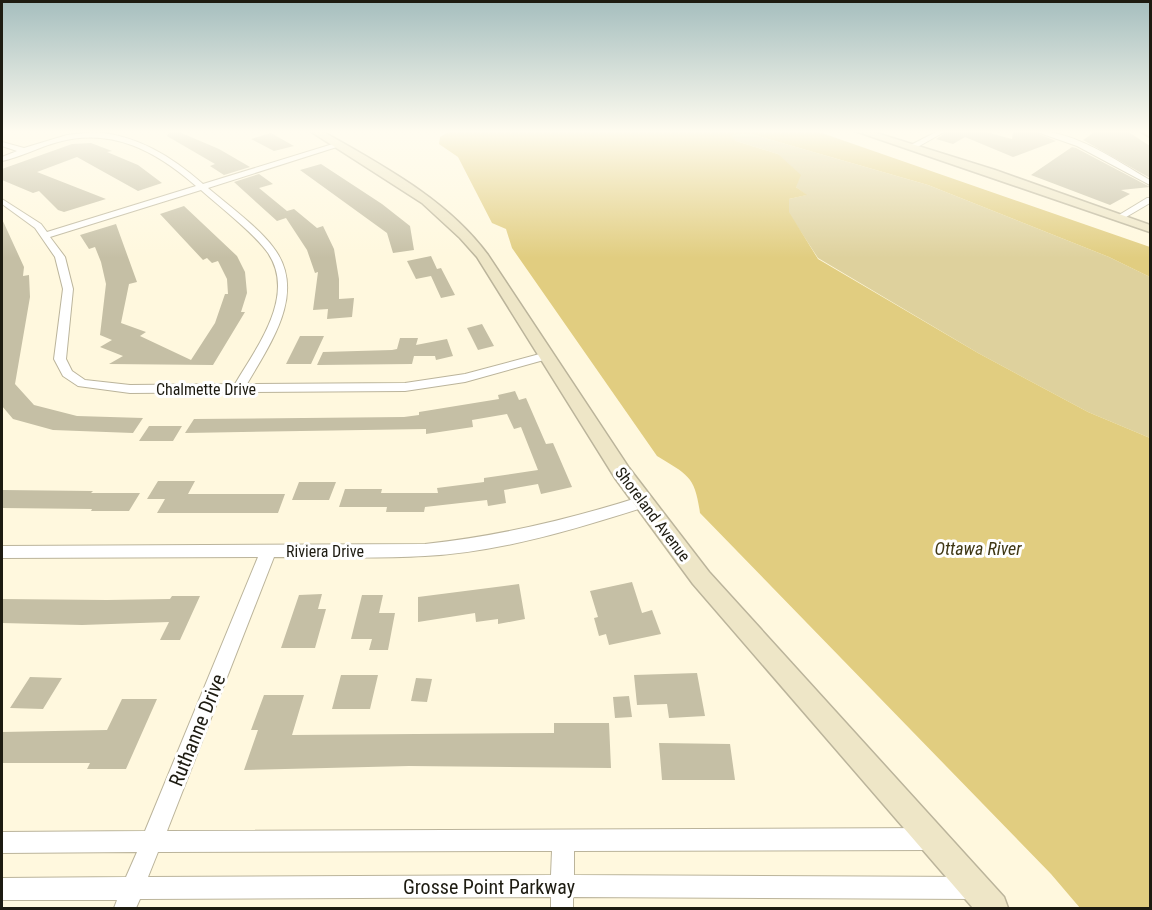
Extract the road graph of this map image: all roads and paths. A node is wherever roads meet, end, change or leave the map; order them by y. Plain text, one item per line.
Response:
1 (186, 173) edge
2 (237, 173) edge
3 (385, 173) edge
4 (988, 173) edge
5 (1133, 173) edge
6 (1150, 183) edge
7 (199, 185) junction
8 (1150, 200) edge
9 (2, 201) edge
10 (1118, 218) junction
11 (1150, 229) edge
12 (44, 232) junction
13 (548, 356) junction
14 (238, 388) junction
15 (643, 502) junction
16 (2, 552) edge
17 (268, 552) junction
18 (934, 839) junction
19 (563, 840) junction
20 (153, 841) junction
21 (2, 842) edge
22 (562, 886) junction
23 (977, 888) junction
24 (2, 889) edge
25 (129, 899) edge
26 (562, 909) edge
27 (993, 909) edge

1 - 7 street
2 - 7 street
3 - 13 street, Shoreland Avenue
4 - 10 street
5 - 6 street
7 - 12 street
7 - 14 street
8 - 10 street
9 - 12 street, Chalmette Drive
10 - 11 street
12 - 14 street, Chalmette Drive
13 - 14 street, Chalmette Drive
13 - 15 street, Shoreland Avenue
15 - 17 street, Riviera Drive
15 - 18 street, Shoreland Avenue
16 - 17 street, Riviera Drive
17 - 20 street, Ruthanne Drive
18 - 19 street
18 - 23 street, Shoreland Avenue
19 - 20 street
19 - 22 street
20 - 21 street
20 - 25 street, Ruthanne Drive
22 - 23 street, Grosse Point Parkway
22 - 25 street, Grosse Point Parkway
22 - 26 street
23 - 27 street, Shoreland Avenue
24 - 25 street, Grosse Point Parkway

